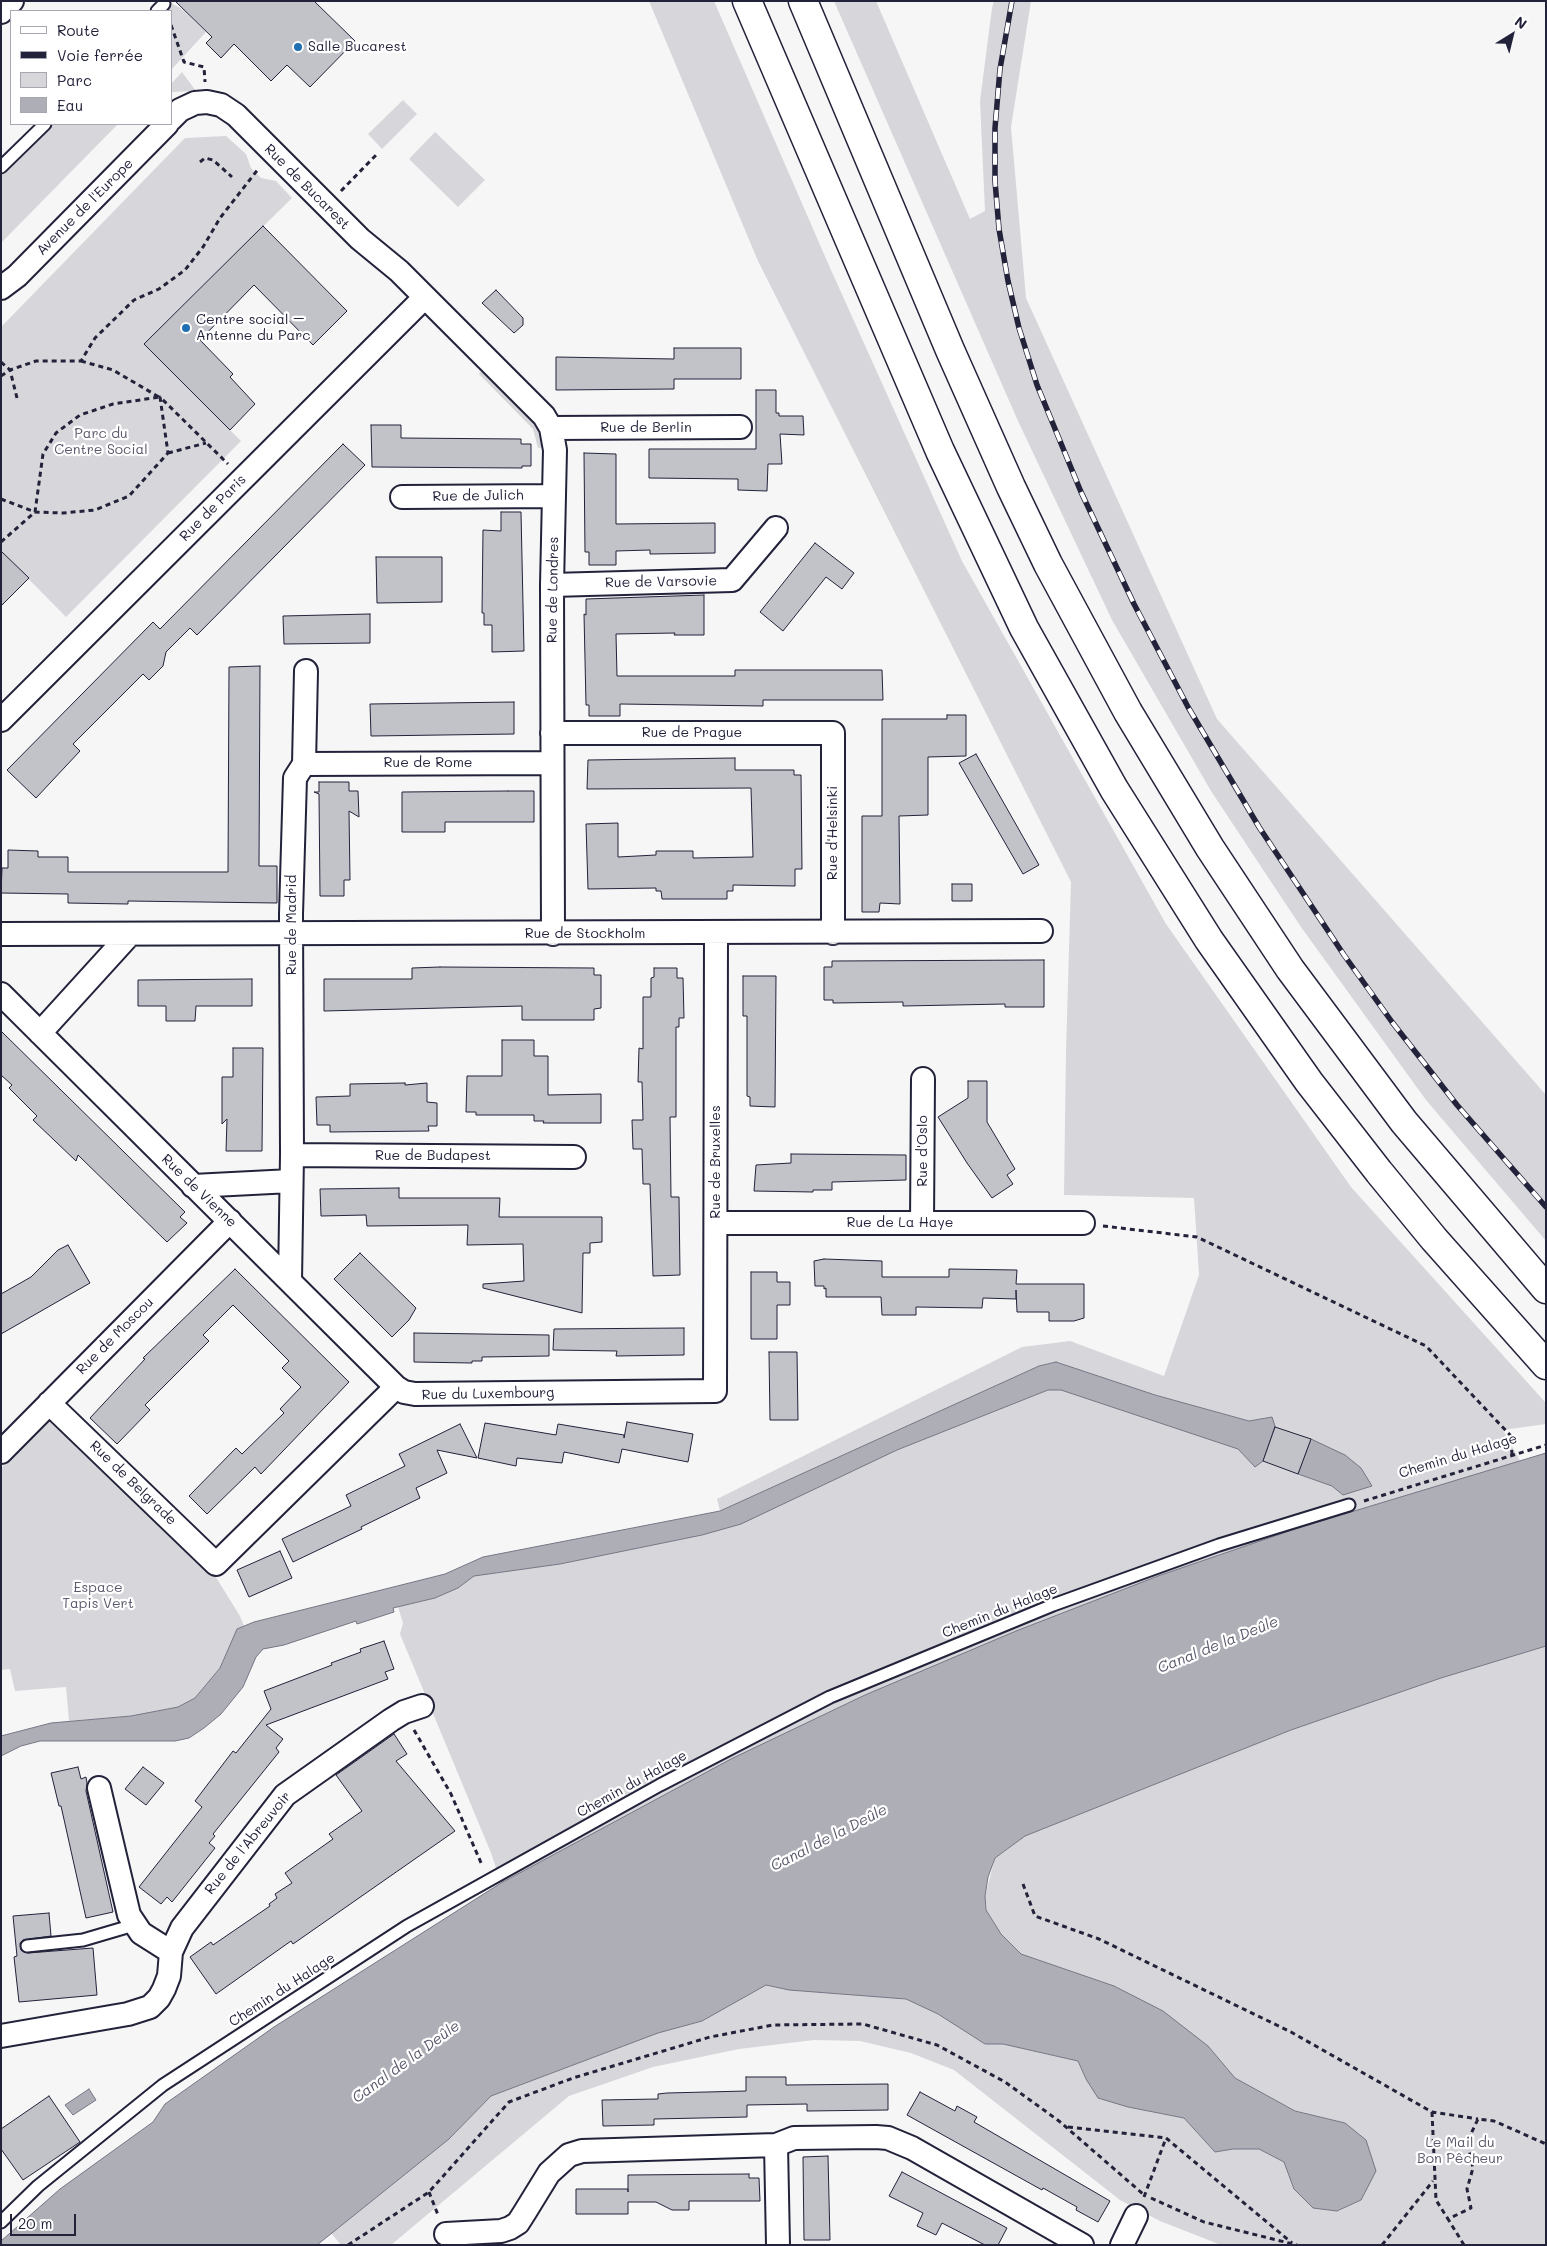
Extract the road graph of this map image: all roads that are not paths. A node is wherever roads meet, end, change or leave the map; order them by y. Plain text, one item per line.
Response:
1 (12, 1) edge
2 (747, 1) edge
3 (803, 1) edge
4 (1, 12) edge
5 (173, 118) edge
6 (44, 125) edge
7 (166, 125) edge
8 (1, 168) edge
9 (1, 288) edge
10 (425, 297) junction
11 (740, 427) dead end
12 (551, 428) junction
13 (554, 496) junction
14 (402, 497) dead end
15 (776, 528) dead end
16 (552, 585) junction
17 (306, 671) dead end
18 (1, 720) edge
19 (833, 733) joint
20 (552, 734) junction
21 (552, 762) junction
22 (304, 764) junction
23 (1041, 931) dead end
24 (833, 933) junction
25 (1, 934) edge
26 (130, 934) junction
27 (291, 934) junction
28 (553, 934) junction
29 (716, 934) junction
30 (1, 994) edge
31 (40, 1033) junction
32 (923, 1079) dead end
33 (292, 1155) junction
34 (574, 1157) dead end
35 (291, 1182) junction
36 (193, 1186) junction
37 (230, 1221) junction
38 (716, 1223) junction
39 (922, 1223) junction
40 (1083, 1224) road end
41 (290, 1281) junction
42 (1546, 1289) edge
43 (1546, 1365) edge
44 (396, 1387) junction
45 (715, 1391) joint
46 (49, 1403) junction
47 (1, 1452) edge
48 (1349, 1505) dead end
49 (413, 1709) road end
50 (99, 1788) dead end
51 (134, 1925) junction
52 (27, 1946) dead end
53 (171, 1952) junction
54 (1, 2036) edge
55 (776, 2145) junction
56 (1140, 2206) road end
57 (1, 2222) edge
58 (446, 2234) dead end
59 (778, 2245) edge
60 (1082, 2245) edge
61 (1122, 2245) edge

1 - 4 street
2 - 43 highway
3 - 42 highway
5 - 10 street, Rue de Bucarest
6 - 8 lane
7 - 9 street, Avenue de l'Europe
10 - 12 street, Rue de Londres
10 - 18 street, Rue de Paris
11 - 12 street, Rue de Berlin
12 - 13 street, Rue de Londres
13 - 14 street, Rue de Julich
13 - 16 street, Rue de Londres
15 - 16 street, Rue de Varsovie
16 - 20 street, Rue de Londres
17 - 22 street, Rue de Madrid
19 - 20 street, Rue de Prague
19 - 24 street, Rue d'Helsinki
20 - 21 street, Rue de Londres
21 - 22 street, Rue de Rome
21 - 28 street, Rue de Londres
22 - 27 street, Rue de Madrid
23 - 24 street, Rue de Stockholm
24 - 29 street, Rue de Stockholm
25 - 26 street, Rue de Stockholm
26 - 27 street, Rue de Stockholm
26 - 31 street
27 - 28 street, Rue de Stockholm
27 - 33 street, Rue de Madrid
28 - 29 street, Rue de Stockholm
29 - 38 street, Rue de Bruxelles
30 - 31 street, Rue de Vienne
31 - 36 street, Rue de Vienne
32 - 39 street, Rue d'Oslo
33 - 34 street, Rue de Budapest
33 - 35 street, Rue de Madrid
35 - 36 street
35 - 41 street, Rue de Madrid
36 - 37 street, Rue de Vienne
37 - 41 street, Rue de Vienne
37 - 46 street, Rue de Moscou
38 - 39 street, Rue de La Haye
38 - 45 street, Rue de Bruxelles
39 - 40 street, Rue de La Haye
41 - 44 street, Rue de Vienne
44 - 45 street, Rue du Luxembourg
44 - 46 street, Rue de Belgrade
46 - 47 street, Rue de Moscou
48 - 57 lane, Chemin du Halage
49 - 53 street, Rue de l'Abreuvoir
50 - 51 street
51 - 52 lane
51 - 53 street
53 - 54 street, Rue de l'Abreuvoir
55 - 58 street
55 - 59 street
55 - 60 street
56 - 61 street

